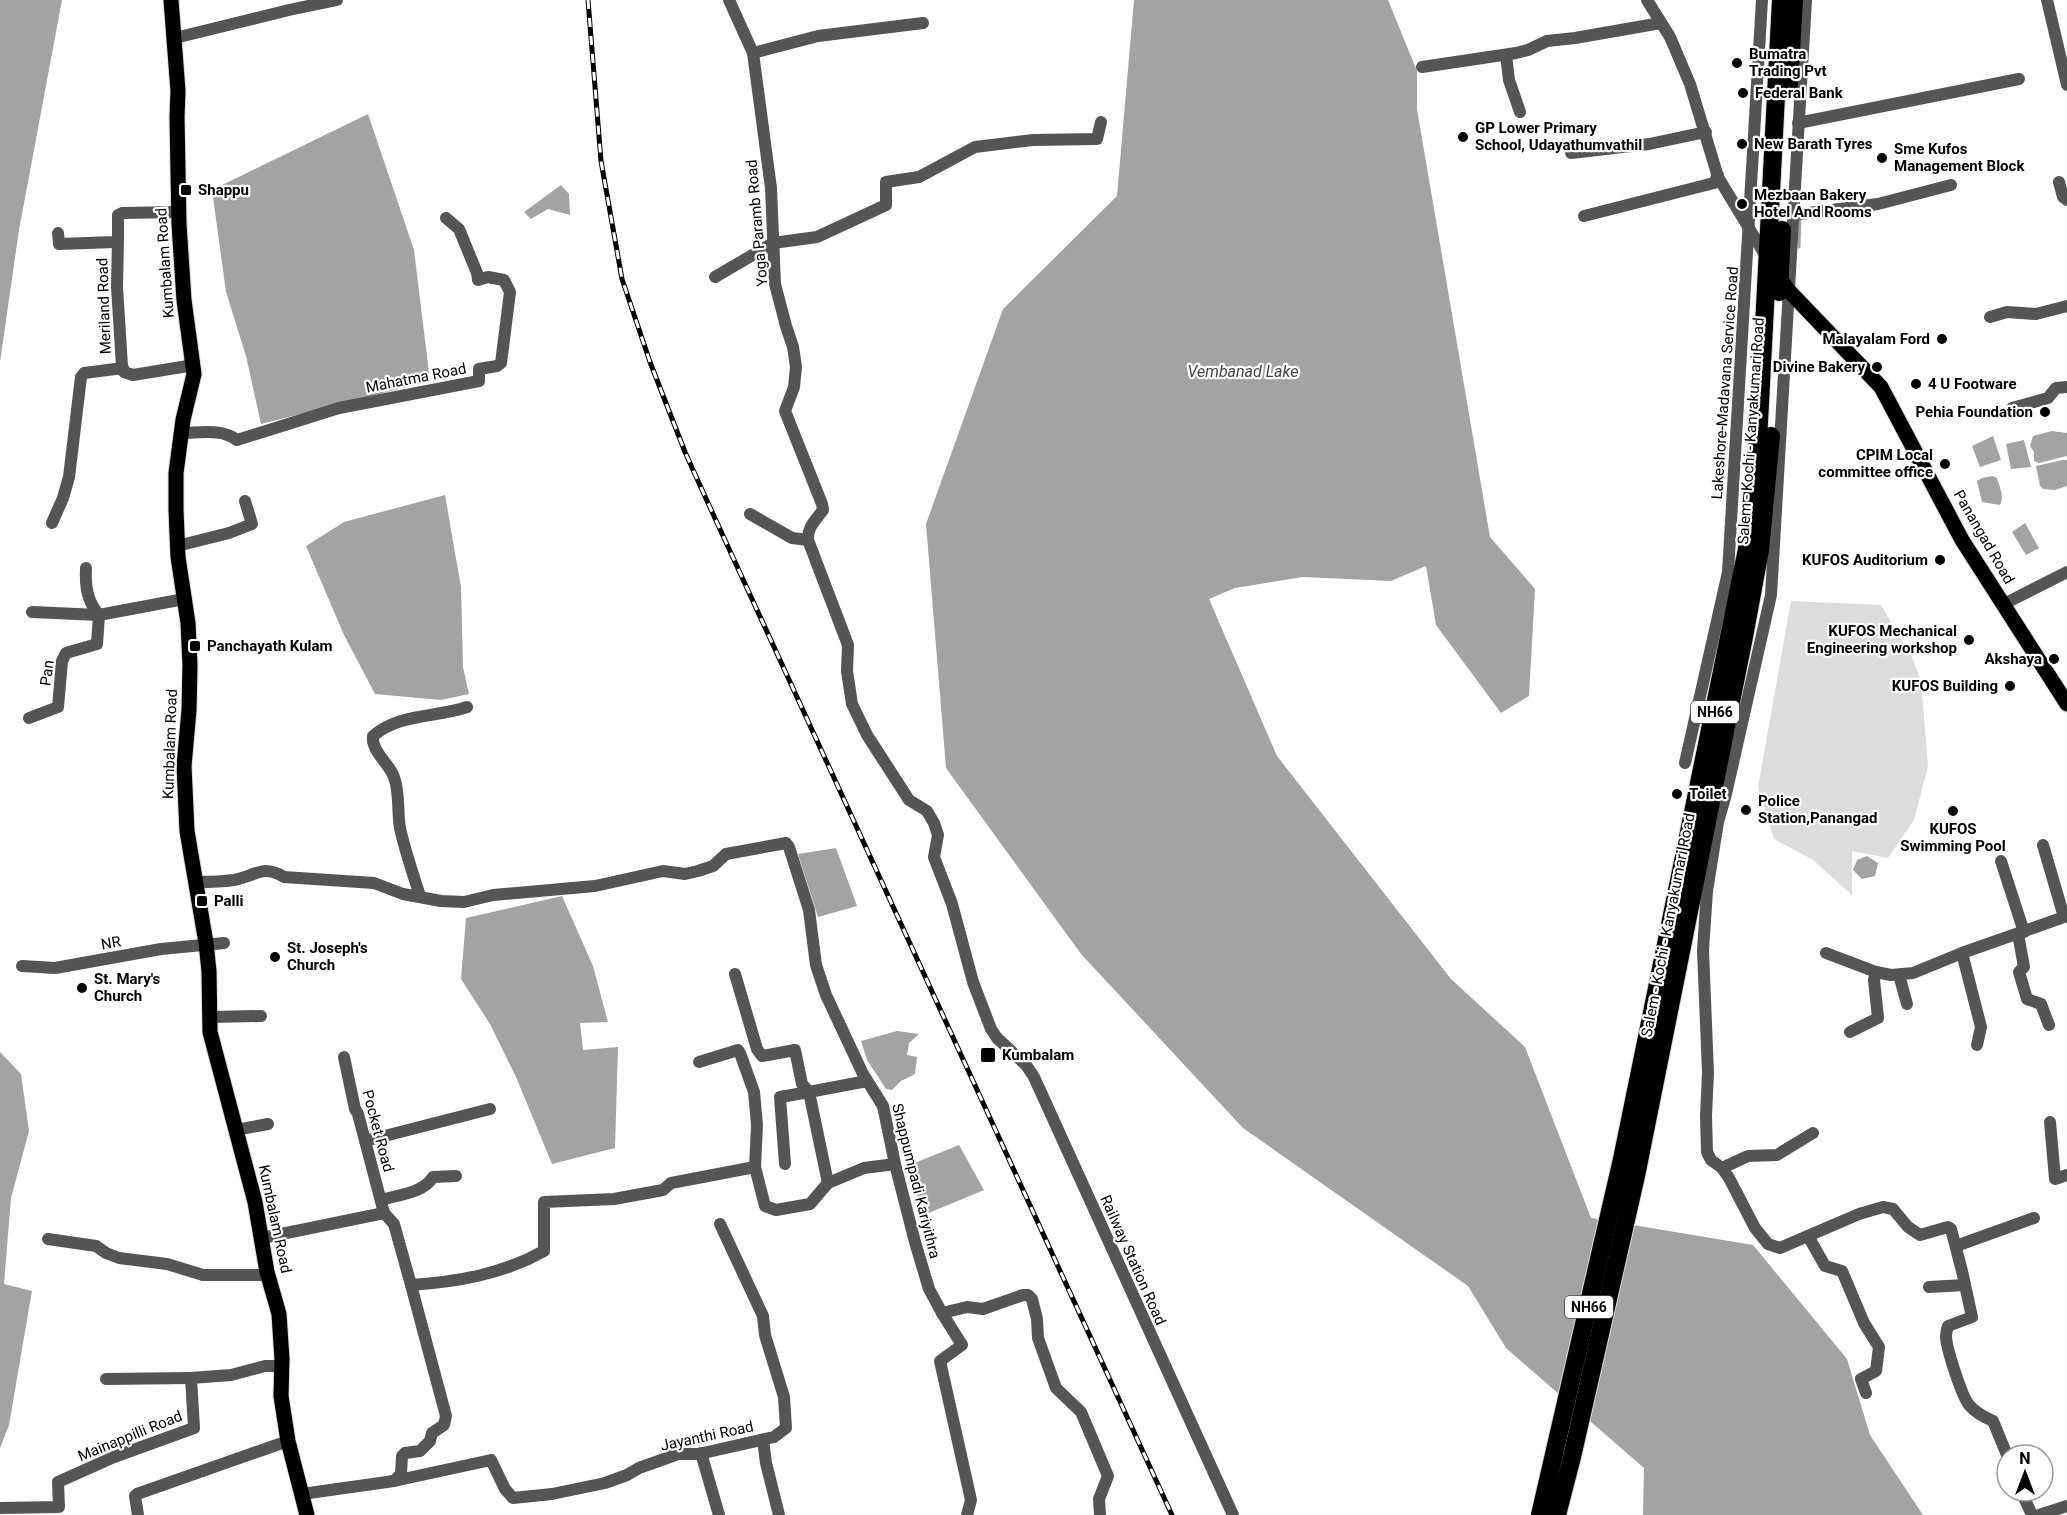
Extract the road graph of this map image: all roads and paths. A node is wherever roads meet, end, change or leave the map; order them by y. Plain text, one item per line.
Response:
1 (171, 0) edge
2 (337, 0) edge
3 (729, 0) edge
4 (1647, 0) edge
5 (1762, 0) edge
6 (1781, 0) edge
7 (1794, 0) edge
8 (1806, 0) edge
9 (2047, 0) edge
10 (923, 23) dead end
11 (1661, 23) junction
12 (175, 38) junction
13 (753, 53) junction
14 (1506, 55) junction
15 (2065, 61) edge
16 (1422, 67) dead end
17 (2019, 80) dead end
18 (2067, 85) edge
19 (1520, 112) dead end
20 (1101, 123) dead end
21 (1798, 123) junction
22 (1706, 132) junction
23 (1571, 153) dead end
24 (1718, 175) junction
25 (2059, 182) dead end
26 (1951, 185) dead end
27 (2067, 200) edge
28 (178, 212) junction
29 (1793, 215) junction
30 (1584, 216) dead end
31 (446, 218) dead end
32 (1749, 231) junction
33 (58, 233) dead end
34 (118, 239) junction
35 (773, 243) junction
36 (1768, 260) junction
37 (715, 277) dead end
38 (1784, 284) junction
39 (2067, 306) edge
40 (1990, 317) dead end
41 (194, 365) junction
42 (123, 368) junction
43 (2067, 387) edge
44 (2012, 408) dead end
45 (181, 433) junction
46 (244, 501) dead end
47 (750, 514) dead end
48 (52, 523) dead end
49 (808, 540) junction
50 (177, 546) junction
51 (86, 568) dead end
52 (2067, 572) edge
53 (184, 599) junction
54 (2002, 605) junction
55 (32, 612) dead end
56 (99, 615) junction
57 (2067, 704) edge
58 (466, 707) dead end
59 (29, 717) dead end
60 (1685, 764) dead end
61 (2043, 845) dead end
62 (2001, 861) dead end
63 (195, 882) junction
64 (420, 896) junction
65 (2066, 916) edge
66 (2021, 933) junction
67 (206, 943) junction
68 (224, 943) dead end
69 (1826, 953) dead end
70 (1962, 953) junction
71 (22, 966) dead end
72 (1876, 972) junction
73 (735, 974) dead end
74 (1899, 975) junction
75 (1907, 1004) dead end
76 (261, 1016) dead end
77 (211, 1017) junction
78 (2049, 1025) dead end
79 (1850, 1032) dead end
80 (1977, 1045) dead end
81 (344, 1057) dead end
82 (699, 1062) dead end
83 (867, 1081) junction
84 (809, 1092) junction
85 (490, 1109) dead end
86 (2050, 1122) dead end
87 (268, 1124) dead end
88 (236, 1130) junction
89 (1813, 1133) dead end
90 (366, 1141) junction
91 (785, 1164) dead end
92 (895, 1164) junction
93 (755, 1167) junction
94 (1722, 1168) junction
95 (456, 1176) dead end
96 (2067, 1176) edge
97 (828, 1183) junction
98 (381, 1200) junction
99 (384, 1213) junction
100 (2034, 1218) dead end
101 (720, 1224) dead end
102 (1808, 1236) junction
103 (262, 1238) junction
104 (48, 1239) dead end
105 (1956, 1246) junction
106 (267, 1275) junction
107 (411, 1285) junction
108 (1965, 1285) junction
109 (1929, 1287) dead end
110 (942, 1313) junction
111 (282, 1366) junction
112 (106, 1378) dead end
113 (191, 1378) junction
114 (1866, 1393) dead end
115 (763, 1440) junction
116 (288, 1441) junction
117 (2002, 1443) edge
118 (701, 1453) junction
119 (1564, 1456) junction
120 (394, 1481) junction
121 (302, 1494) junction
122 (2067, 1506) edge
123 (0, 1508) edge
124 (1550, 1510) edge
125 (138, 1515) edge
126 (307, 1515) edge
127 (719, 1515) edge
128 (779, 1515) edge
129 (967, 1515) edge
130 (1100, 1515) edge
131 (1233, 1515) edge
132 (2039, 1515) edge

1 - 12 main road, Kumbalam Road
2 - 12 street
3 - 13 street, Yoga Paramb Road
4 - 11 street
5 - 32 street, Lakeshore-Madavana Service Road
6 - 36 highway, Salem - Kochi - Kanyakumari Road / NH66
7 - 38 highway, Salem - Kochi - Kanyakumari Road / NH66
8 - 21 street
9 - 15 street
10 - 13 street
11 - 14 street
11 - 22 street
12 - 28 main road, Kumbalam Road
13 - 35 street, Yoga Paramb Road
14 - 16 street
14 - 19 street
15 - 18 street
17 - 21 street
20 - 35 street
21 - 29 street
22 - 23 street
22 - 24 street
24 - 30 street
24 - 32 street
25 - 27 street
26 - 29 street
28 - 34 street, Meriland Road
28 - 41 main road, Kumbalam Road
29 - 38 street
31 - 45 street, Mahatma Road
32 - 36 street
32 - 60 street, Lakeshore-Madavana Service Road
33 - 34 street
34 - 42 street, Meriland Road
35 - 37 street
35 - 49 street, Yoga Paramb Road
36 - 38 highway
36 - 119 highway, Salem - Kochi - Kanyakumari Road / NH66
38 - 54 main road, Panangad Road
38 - 94 street
38 - 119 highway, Salem - Kochi - Kanyakumari Road / NH66
39 - 40 street
41 - 42 street, Meriland Road
41 - 45 main road, Kumbalam Road
42 - 48 street
43 - 44 street
45 - 50 main road, Kumbalam Road
46 - 50 street
47 - 49 street
49 - 131 street, Railway Station Road
50 - 53 main road, Kumbalam Road
51 - 56 street
52 - 54 street
53 - 56 street
53 - 63 main road, Kumbalam Road
54 - 57 main road, Panangad Road
55 - 56 street
56 - 59 street, Pan
58 - 64 street
61 - 65 street
62 - 66 street
63 - 64 street
63 - 67 main road, Kumbalam Road
64 - 83 street, Shappumpadi Kariyithra
65 - 66 street
66 - 70 street
66 - 78 street
67 - 68 street, NR
67 - 71 street, NR
67 - 77 main road, Kumbalam Road
69 - 72 street
70 - 74 street
70 - 80 street
72 - 74 street
72 - 79 street
73 - 84 street
74 - 75 street
76 - 77 street
77 - 88 main road, Kumbalam Road
81 - 90 street, Pocket Road
82 - 93 street
83 - 84 street
83 - 92 street, Shappumpadi Kariyithra
84 - 91 street
84 - 97 street
85 - 90 street
86 - 96 street
87 - 88 street
88 - 103 main road, Kumbalam Road
89 - 94 street
90 - 98 street, Pocket Road
92 - 97 street
92 - 110 street, Shappumpadi Kariyithra
93 - 97 street
93 - 107 street
94 - 102 street
95 - 98 street
98 - 99 street, Pocket Road
99 - 103 street
99 - 107 street, Pocket Road
100 - 105 street
101 - 115 street, Jayanthi Road
102 - 105 street
102 - 114 street
103 - 106 main road, Kumbalam Road
104 - 106 street
105 - 108 street
106 - 111 main road, Kumbalam Road
107 - 120 street, Pocket Road
108 - 109 street
108 - 117 street
110 - 129 street, Shappumpadi Kariyithra
110 - 130 street
111 - 113 street
111 - 116 main road, Kumbalam Road
112 - 113 street
113 - 123 street, Mainappilli Road
115 - 118 street, Jayanthi Road
115 - 128 street
116 - 121 main road, Kumbalam Road
116 - 125 street
118 - 120 street, Jayanthi Road
118 - 127 street
119 - 124 highway, NH66
120 - 121 street, Jayanthi Road
121 - 126 main road, Kumbalam Road
122 - 132 street

